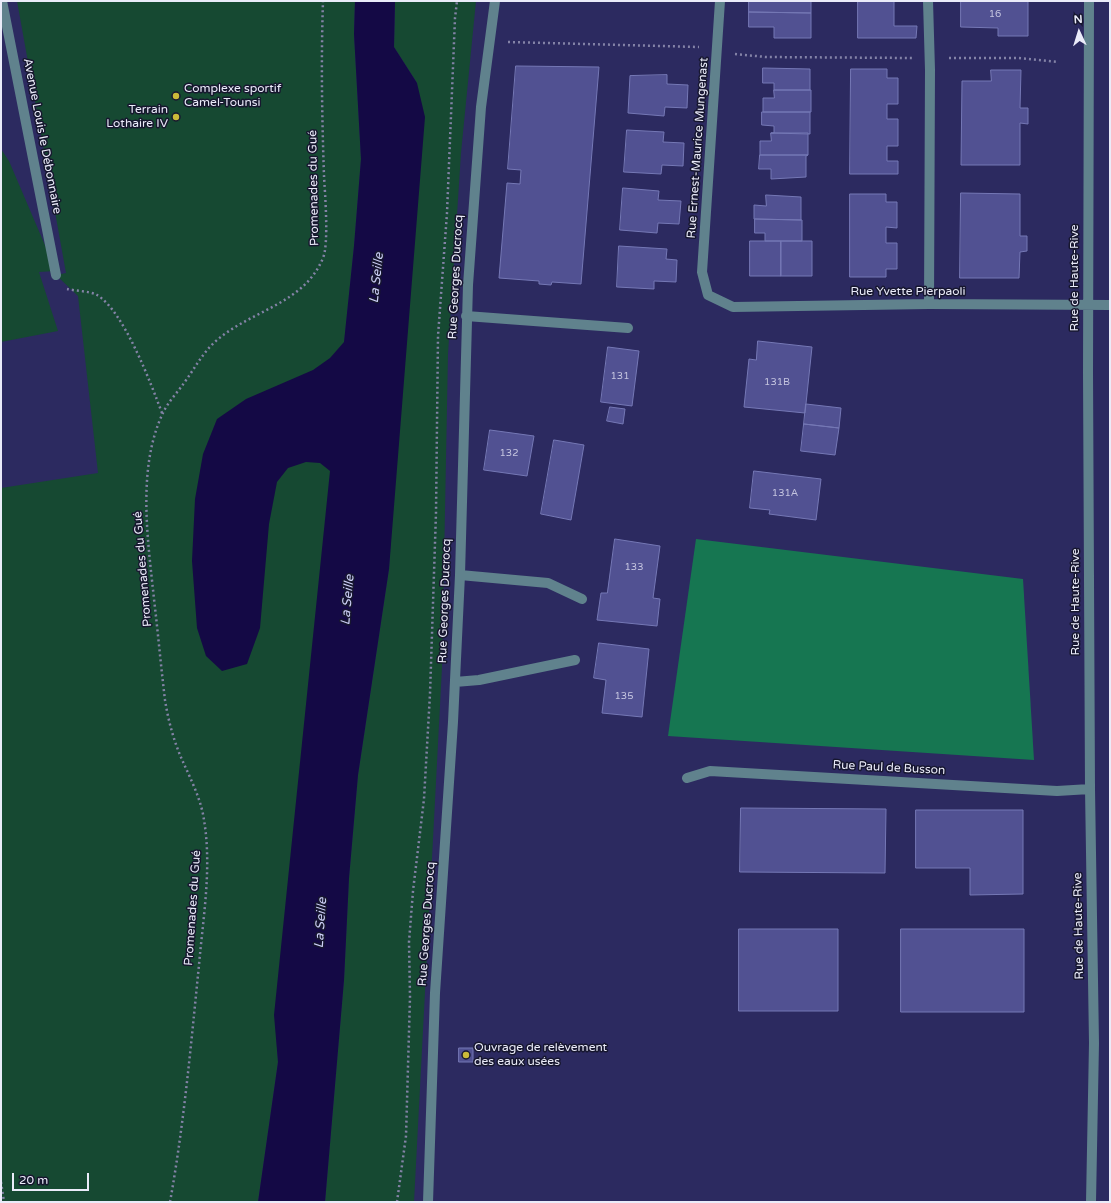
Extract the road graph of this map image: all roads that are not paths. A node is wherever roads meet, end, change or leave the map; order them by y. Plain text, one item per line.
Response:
1 (2, 1) edge
2 (495, 1) edge
3 (720, 1) edge
4 (928, 1) edge
5 (1089, 1) edge
6 (56, 275) road end
7 (708, 295) joint
8 (929, 304) junction
9 (1088, 305) junction
10 (1110, 305) edge
11 (466, 316) junction
12 (628, 328) dead end
13 (460, 575) junction
14 (582, 598) dead end
15 (575, 660) dead end
16 (455, 682) junction
17 (687, 778) dead end
18 (1090, 788) junction
19 (428, 1202) edge
20 (1092, 1202) edge

1 - 6 street, Avenue Louis le Débonnaire
2 - 11 street, Rue Georges Ducrocq
3 - 7 street, Rue Ernest-Maurice Mungenast
4 - 8 street
5 - 9 street, Rue de Haute-Rive
7 - 8 street, Rue Yvette Pierpaoli
8 - 9 street, Rue Yvette Pierpaoli
9 - 10 street, Rue Yvette Pierpaoli
9 - 18 street, Rue de Haute-Rive
11 - 12 street
11 - 13 street, Rue Georges Ducrocq
13 - 14 street
13 - 16 street, Rue Georges Ducrocq
15 - 16 street
16 - 19 street, Rue Georges Ducrocq
17 - 18 street, Rue Paul de Busson
18 - 20 street, Rue de Haute-Rive

